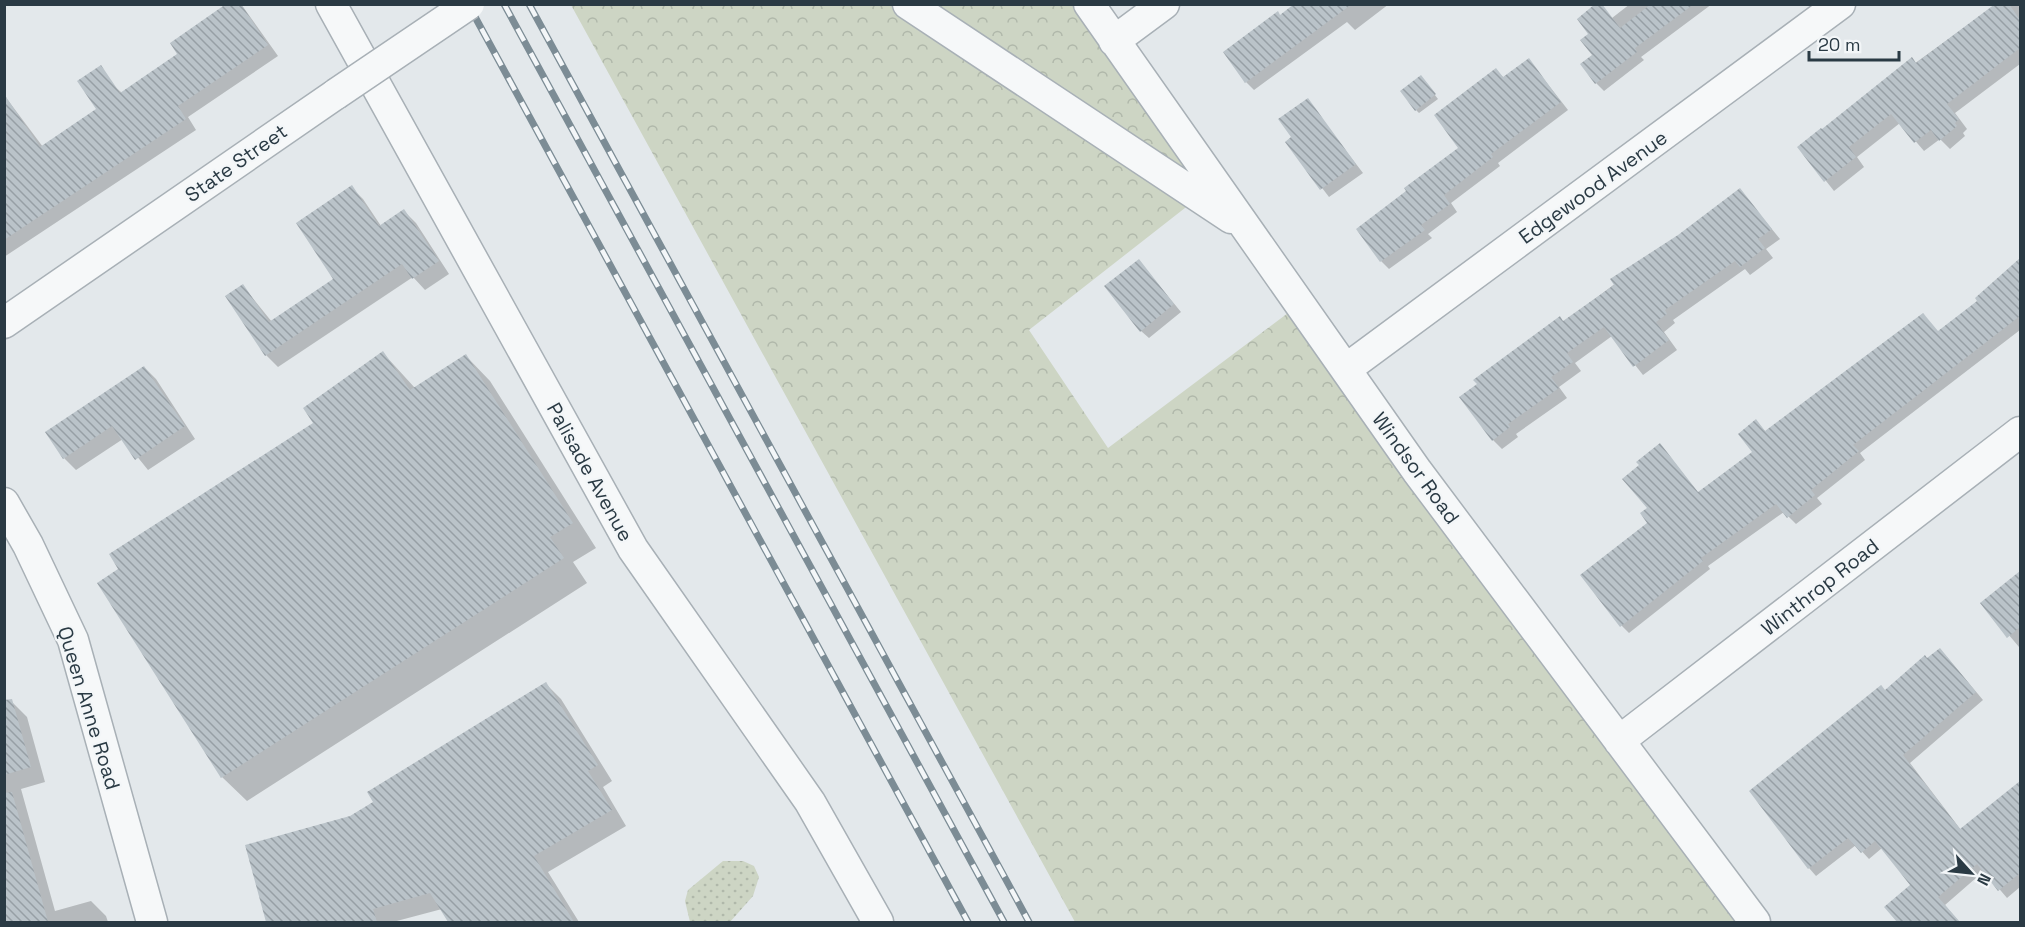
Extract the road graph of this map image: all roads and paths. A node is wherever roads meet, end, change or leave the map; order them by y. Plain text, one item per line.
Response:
1 (331, 4) edge
2 (469, 4) edge
3 (908, 4) edge
4 (1089, 4) edge
5 (1164, 4) edge
6 (1840, 4) edge
7 (1114, 41) junction
8 (1246, 227) junction
9 (4, 323) edge
10 (1346, 369) junction
11 (2020, 432) edge
12 (4, 503) edge
13 (1619, 741) junction
14 (152, 922) edge
15 (878, 922) edge
16 (1755, 922) edge

1 - 15 street, Palisade Avenue
2 - 9 street, State Street, bridge
3 - 8 street
4 - 7 street, Windsor Road
5 - 7 street
6 - 10 street, Edgewood Avenue
7 - 8 street, Windsor Road
8 - 10 street, Windsor Road
10 - 13 street, Windsor Road
11 - 13 street, Winthrop Road
12 - 14 street, Queen Anne Road
13 - 16 street, Windsor Road

